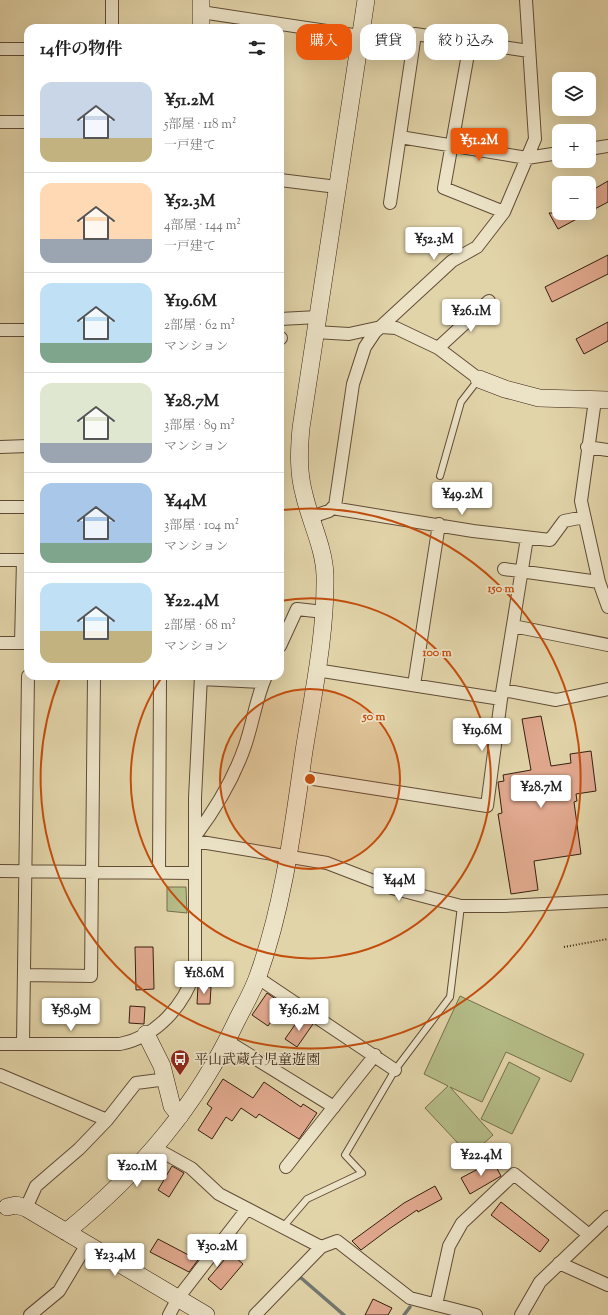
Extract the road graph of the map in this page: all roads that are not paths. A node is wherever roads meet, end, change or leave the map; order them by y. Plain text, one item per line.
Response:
1 (112, 0) edge
2 (366, 0) edge
3 (526, 0) edge
4 (201, 14) edge
5 (112, 24) edge
6 (273, 24) edge
7 (362, 24) edge
8 (284, 25) edge
9 (424, 35) edge
10 (360, 36) joint
11 (508, 48) edge
12 (0, 49) edge
13 (24, 49) edge
14 (529, 50) junction
15 (467, 60) edge
16 (0, 122) edge
17 (24, 122) edge
18 (400, 137) junction
19 (453, 145) junction
20 (608, 146) edge
21 (596, 148) edge
22 (552, 154) edge
23 (527, 158) junction
24 (284, 180) edge
25 (337, 187) junction
26 (390, 203) dead end
27 (504, 212) junction
28 (489, 301) dead end
29 (284, 320) edge
30 (317, 324) junction
31 (381, 327) junction
32 (0, 330) edge
33 (24, 330) edge
34 (438, 348) junction
35 (479, 379) junction
36 (601, 400) edge
37 (24, 446) edge
38 (0, 447) edge
39 (587, 447) junction
40 (608, 450) edge
41 (440, 476) road end
42 (0, 507) edge
43 (24, 507) edge
44 (332, 508) junction
45 (311, 517) junction
46 (584, 517) junction
47 (439, 524) junction
48 (527, 538) junction
49 (0, 560) edge
50 (24, 560) edge
51 (504, 569) dead end
52 (522, 572) junction
53 (599, 582) junction
54 (608, 607) edge
55 (324, 612) junction
56 (513, 626) junction
57 (284, 638) edge
58 (0, 643) edge
59 (24, 643) edge
60 (608, 645) edge
61 (316, 670) junction
62 (28, 680) edge
63 (94, 680) edge
64 (160, 680) edge
65 (201, 680) edge
66 (265, 680) edge
67 (414, 685) junction
68 (608, 689) edge
69 (502, 695) junction
70 (301, 777) junction
71 (196, 838) junction
72 (288, 856) junction
73 (0, 871) edge
74 (24, 871) junction
75 (92, 872) junction
76 (159, 872) junction
77 (194, 873) junction
78 (608, 901) edge
79 (461, 906) junction
80 (25, 975) junction
81 (258, 978) junction
82 (146, 1034) junction
83 (227, 1041) junction
84 (23, 1043) junction
85 (0, 1044) edge
86 (375, 1055) junction
87 (396, 1070) junction
88 (0, 1075) edge
89 (166, 1079) junction
90 (334, 1107) junction
91 (180, 1116) junction
92 (107, 1120) junction
93 (155, 1148) junction
94 (286, 1167) dead end
95 (26, 1208) junction
96 (247, 1209) junction
97 (3, 1210) edge
98 (608, 1217) edge
99 (282, 1227) junction
100 (66, 1232) junction
101 (592, 1232) junction
102 (608, 1233) edge
103 (87, 1244) junction
104 (321, 1247) junction
105 (559, 1264) junction
106 (608, 1284) edge
107 (178, 1298) junction
108 (442, 1310) edge
109 (30, 1315) edge
110 (169, 1315) edge
111 (206, 1315) edge
112 (255, 1315) edge
113 (476, 1315) edge
114 (521, 1315) edge

1 - 5 street
2 - 7 street
3 - 14 street
4 - 6 street
8 - 10 street
9 - 18 street
10 - 25 street
11 - 14 street
12 - 13 street
14 - 23 street
15 - 19 street
16 - 17 street
18 - 19 street
18 - 26 street
19 - 23 street
19 - 27 street
20 - 21 street
22 - 23 street
23 - 27 street
24 - 25 street
25 - 30 street
27 - 31 street
28 - 34 street
29 - 30 street
30 - 31 street
30 - 45 street
31 - 34 street
31 - 44 street
32 - 33 street
34 - 35 street
35 - 36 street
35 - 41 lane
36 - 39 street
37 - 38 street
39 - 40 street
39 - 46 street
42 - 43 street
44 - 45 street
44 - 47 street
45 - 55 street
46 - 48 street
46 - 53 street
47 - 48 street
47 - 67 street
48 - 52 street
49 - 50 street
51 - 52 street
52 - 53 street
52 - 56 street
53 - 54 street
55 - 57 street
55 - 61 street
56 - 60 street
56 - 69 street
58 - 59 street
61 - 67 street
61 - 70 street
62 - 74 street
63 - 75 street
64 - 76 street
65 - 71 street
66 - 71 street
67 - 69 street
68 - 69 street
69 - 70 street
70 - 72 street
71 - 72 street
71 - 77 street
72 - 79 street
72 - 81 street
73 - 74 street
74 - 75 street
74 - 80 street
75 - 76 street
75 - 80 street
76 - 77 street
77 - 82 street
78 - 79 street
79 - 87 lane
80 - 84 street
81 - 83 street
81 - 86 street
82 - 84 street
82 - 89 street
83 - 90 street
83 - 91 street
84 - 85 street
86 - 87 street
86 - 90 street
87 - 99 lane
88 - 92 street
89 - 91 street
89 - 92 street
90 - 94 street
91 - 93 street
92 - 95 street
93 - 96 street
93 - 100 street
95 - 97 street
95 - 100 street
96 - 99 street
96 - 107 street
98 - 101 street
99 - 104 street
100 - 103 street
101 - 102 street
101 - 105 street
101 - 108 street
103 - 107 street
103 - 109 street
104 - 108 street
104 - 112 street
105 - 106 street
105 - 114 street
107 - 110 street
107 - 111 street
108 - 113 street

